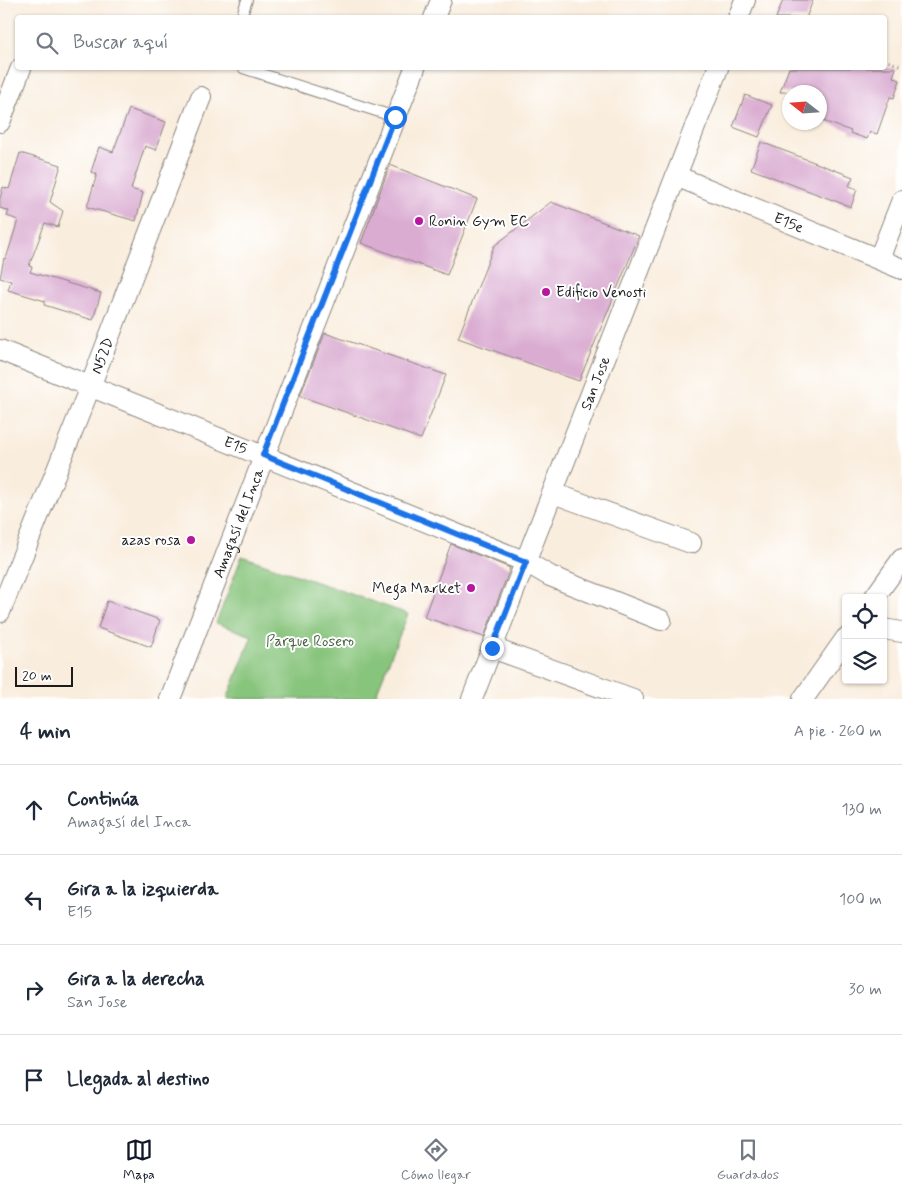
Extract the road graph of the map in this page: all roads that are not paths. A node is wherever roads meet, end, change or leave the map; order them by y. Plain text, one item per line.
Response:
1 (247, 0) edge
2 (441, 0) edge
3 (744, 0) edge
4 (241, 15) edge
5 (435, 15) edge
6 (739, 15) edge
7 (20, 70) edge
8 (249, 70) edge
9 (414, 70) edge
10 (717, 70) edge
11 (201, 97) dead end
12 (395, 117) junction
13 (0, 122) edge
14 (676, 176) junction
15 (902, 200) edge
16 (879, 259) junction
17 (902, 269) edge
18 (0, 350) edge
19 (90, 387) junction
20 (263, 455) junction
21 (553, 493) junction
22 (691, 543) dead end
23 (902, 559) edge
24 (526, 562) junction
25 (877, 594) edge
26 (0, 612) edge
27 (661, 620) dead end
28 (887, 630) edge
29 (902, 632) edge
30 (845, 639) edge
31 (492, 648) junction
32 (172, 698) edge
33 (472, 699) edge
34 (633, 699) edge
35 (802, 699) edge

1 - 4 lane
2 - 5 street
3 - 6 street
7 - 13 street
8 - 12 lane
9 - 12 street, Amagasí del Inca
10 - 14 street, San Jose
11 - 19 street, N52D
12 - 20 street, Amagasí del Inca
14 - 16 street, E15e
14 - 21 street, San Jose
15 - 16 street
16 - 17 street, E15e
18 - 19 street, E15
19 - 20 street, E15
19 - 26 street, N52D
20 - 24 street, E15
20 - 32 street, Amagasí del Inca
21 - 22 street
21 - 24 street, San Jose
23 - 25 street
24 - 27 street, E15
24 - 31 street, San Jose
28 - 29 street
30 - 35 street
31 - 33 street, San Jose
31 - 34 street

